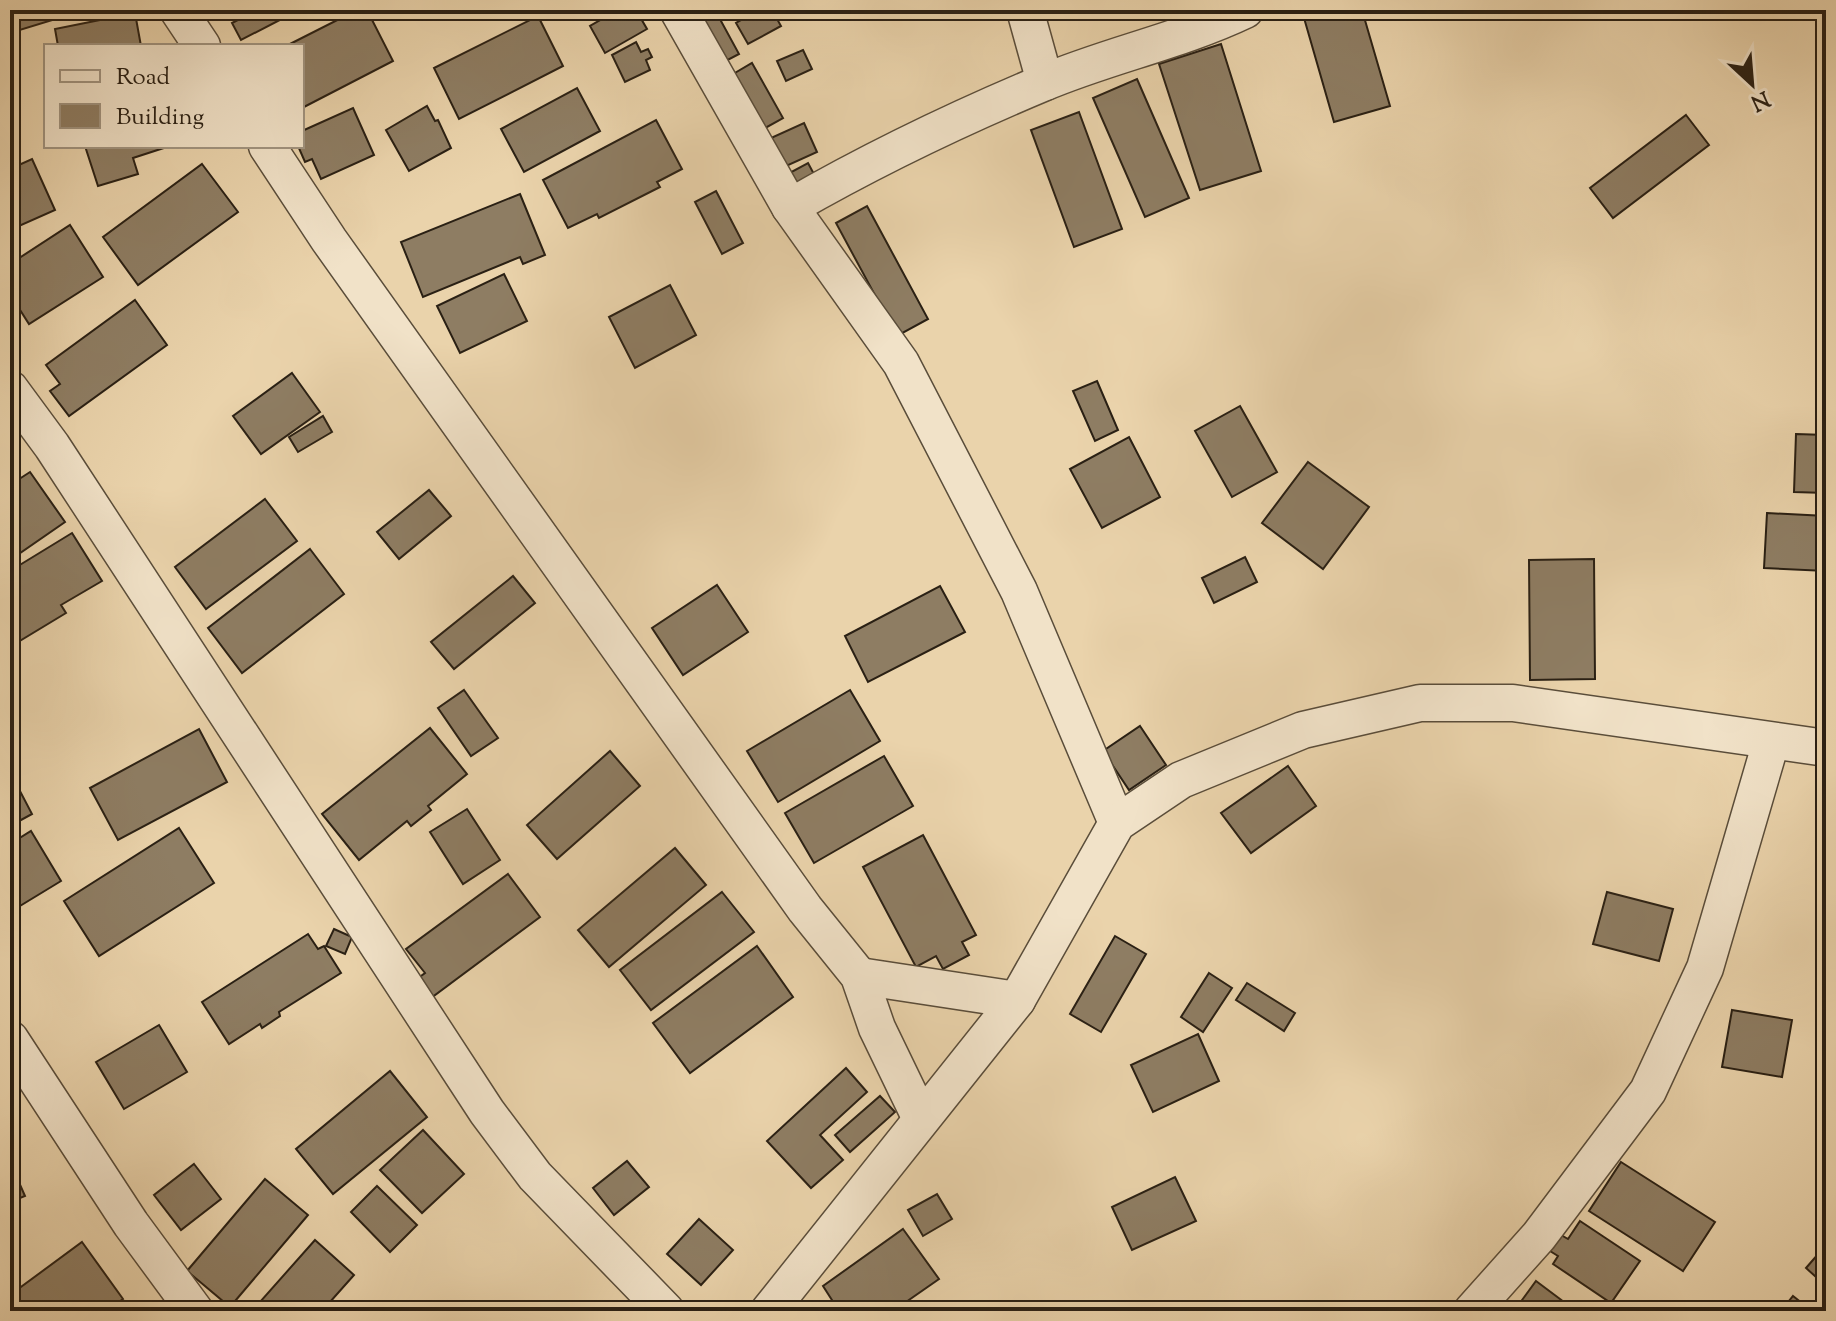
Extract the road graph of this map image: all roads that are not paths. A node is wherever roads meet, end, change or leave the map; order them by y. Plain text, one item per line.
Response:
1 (178, 10) edge
2 (678, 10) edge
3 (1025, 10) edge
4 (1245, 10) edge
5 (201, 44) edge
6 (1045, 82) junction
7 (268, 148) edge
8 (790, 207) junction
9 (10, 389) edge
10 (1771, 742) junction
11 (1826, 748) edge
12 (1117, 823) junction
13 (859, 976) junction
14 (1017, 1000) junction
15 (10, 1039) edge
16 (921, 1119) junction
17 (195, 1311) edge
18 (666, 1311) edge
19 (769, 1311) edge
20 (1472, 1311) edge

1 - 5 street
2 - 8 street
3 - 6 street
4 - 6 street
6 - 8 street
7 - 13 street
8 - 12 street
9 - 18 street
10 - 11 street
10 - 12 street
10 - 20 street
12 - 14 street
13 - 14 street
13 - 16 street
14 - 16 street
15 - 17 street
16 - 19 street

